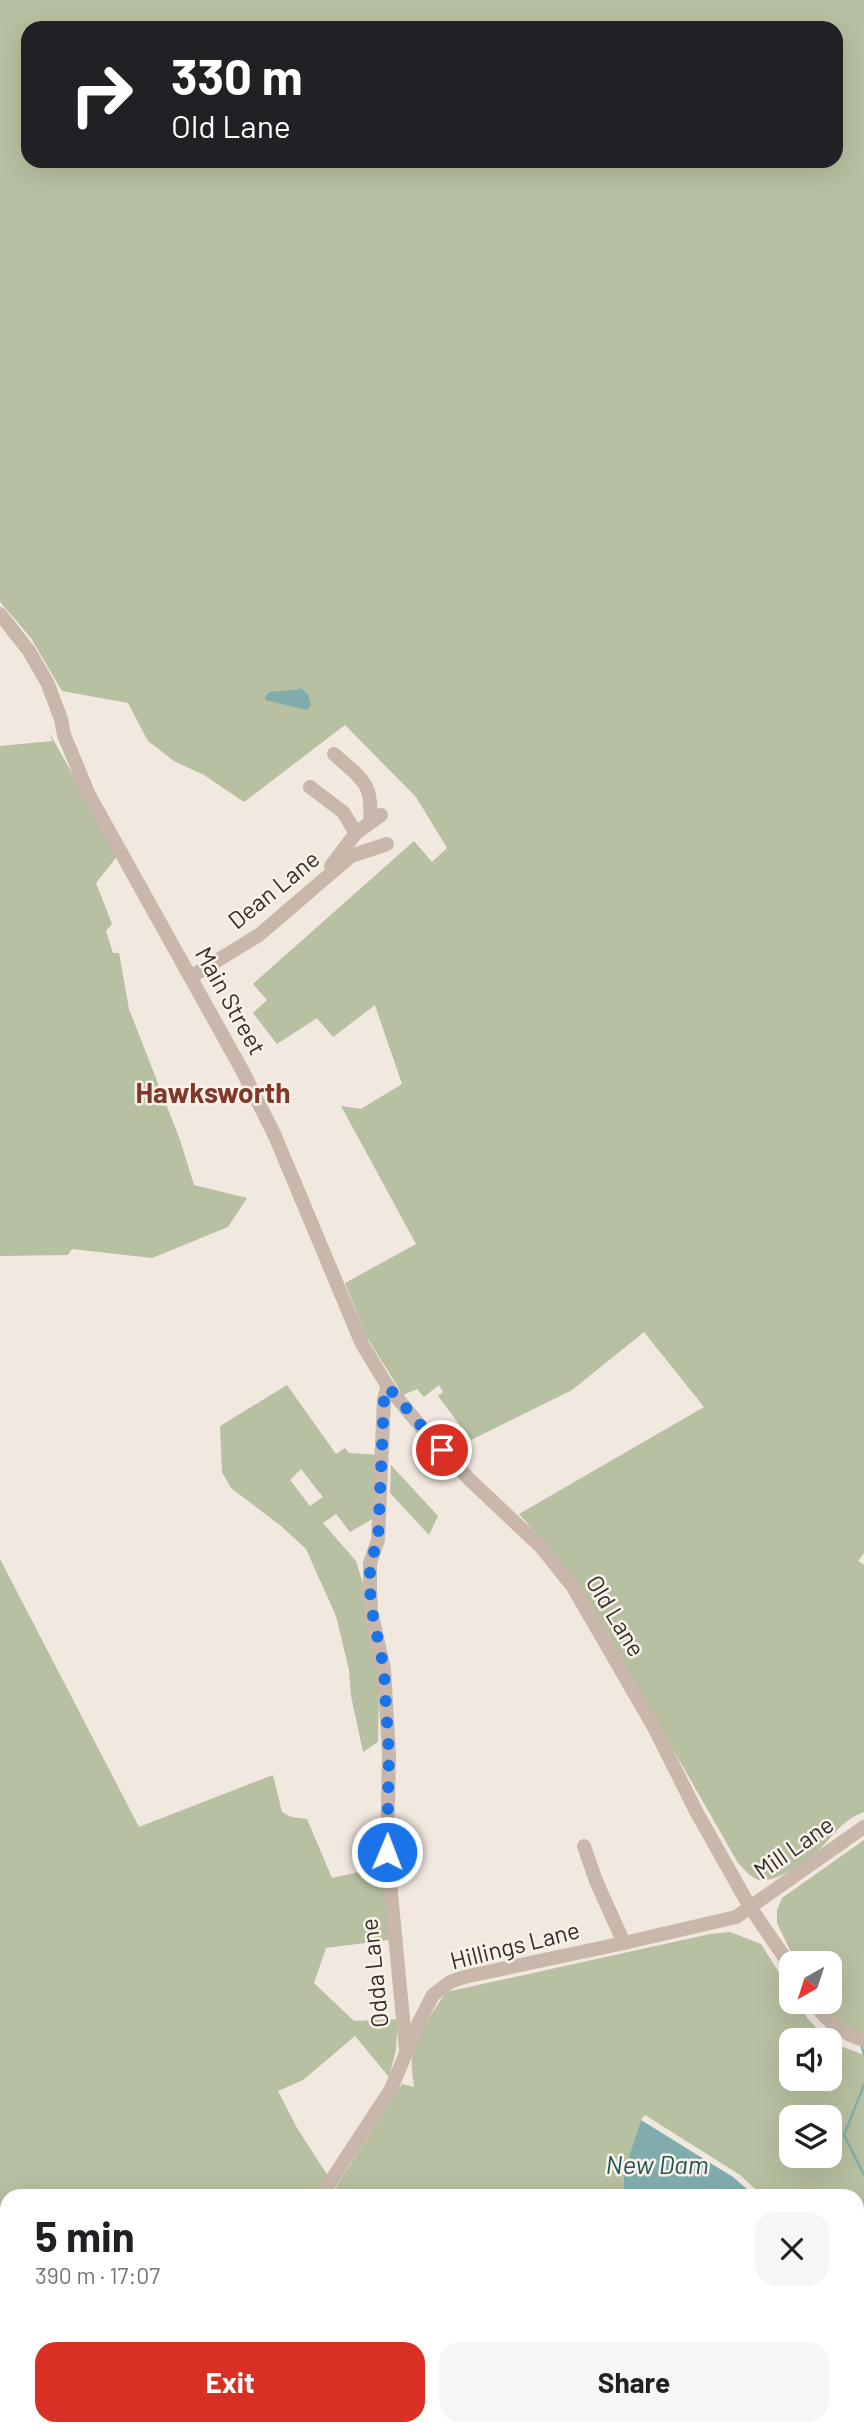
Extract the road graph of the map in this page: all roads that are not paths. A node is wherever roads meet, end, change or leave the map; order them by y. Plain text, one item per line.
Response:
1 (0, 614) edge
2 (334, 754) dead end
3 (310, 787) dead end
4 (356, 833) junction
5 (387, 844) dead end
6 (259, 935) junction
7 (192, 976) junction
8 (388, 1387) junction
9 (864, 1826) edge
10 (584, 1846) dead end
11 (750, 1907) junction
12 (624, 1943) junction
13 (780, 1951) edge
14 (824, 2014) edge
15 (861, 2040) edge
16 (407, 2054) junction
17 (326, 2189) edge

1 - 7 street, Main Street
2 - 4 street
3 - 4 street
4 - 6 street
5 - 6 street, Dean Lane
6 - 7 street, Dean Lane
7 - 8 street, Main Street
8 - 11 street, Old Lane
8 - 16 street, Odda Lane
9 - 11 street, Mill Lane
10 - 12 street
11 - 12 street, Hillings Lane
11 - 13 street, Old Lane
12 - 16 street, Hillings Lane
14 - 15 street
16 - 17 street, Hillings Lane

